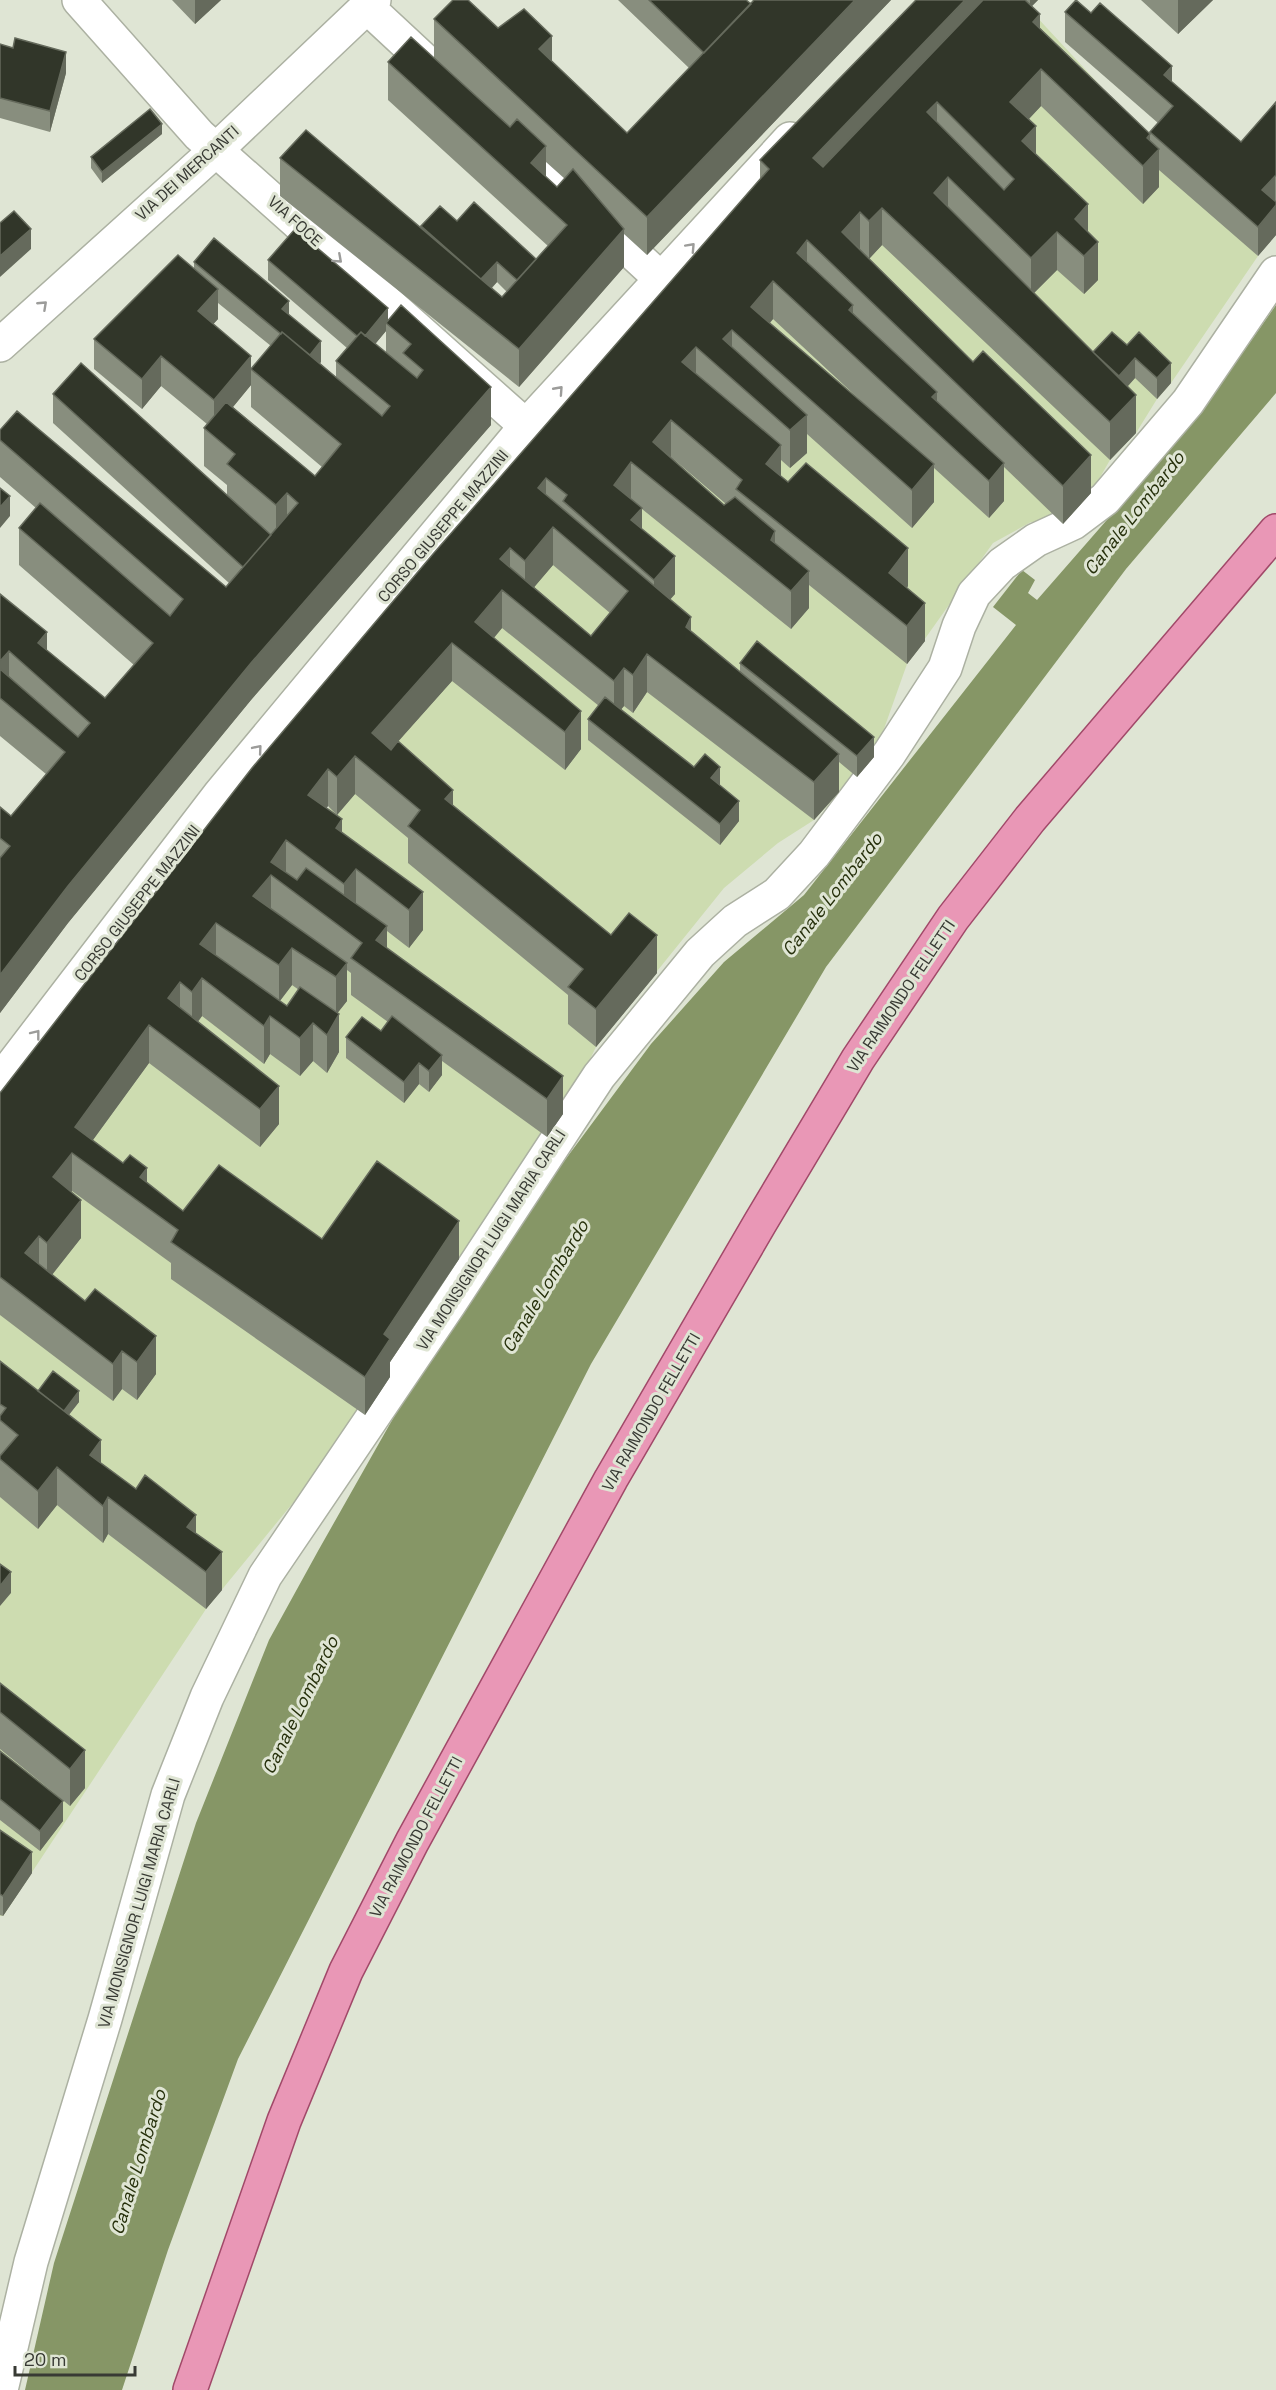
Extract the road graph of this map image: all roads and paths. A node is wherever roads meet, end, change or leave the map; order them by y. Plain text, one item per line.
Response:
1 (79, 0) edge
2 (370, 3) edge
3 (461, 94) edge
4 (813, 114) edge
5 (495, 125) edge
6 (215, 151) junction
7 (1276, 273) edge
8 (661, 279) junction
9 (0, 345) edge
10 (526, 426) junction
11 (1276, 531) edge
12 (0, 1081) edge
13 (1, 2390) edge
14 (190, 2390) edge

1 - 6 street, VIA FOCE
2 - 3 street
2 - 6 street, VIA DEI MERCANTI
8 -> 4 street, CORSO GIUSEPPE MAZZINI
5 - 8 street
9 -> 6 street, VIA DEI MERCANTI
6 -> 10 street, VIA FOCE
7 - 13 street, VIA MONSIGNOR LUIGI MARIA CARLI
10 -> 8 street, CORSO GIUSEPPE MAZZINI
12 -> 10 street, CORSO GIUSEPPE MAZZINI
11 - 14 main road, VIA RAIMONDO FELLETTI

